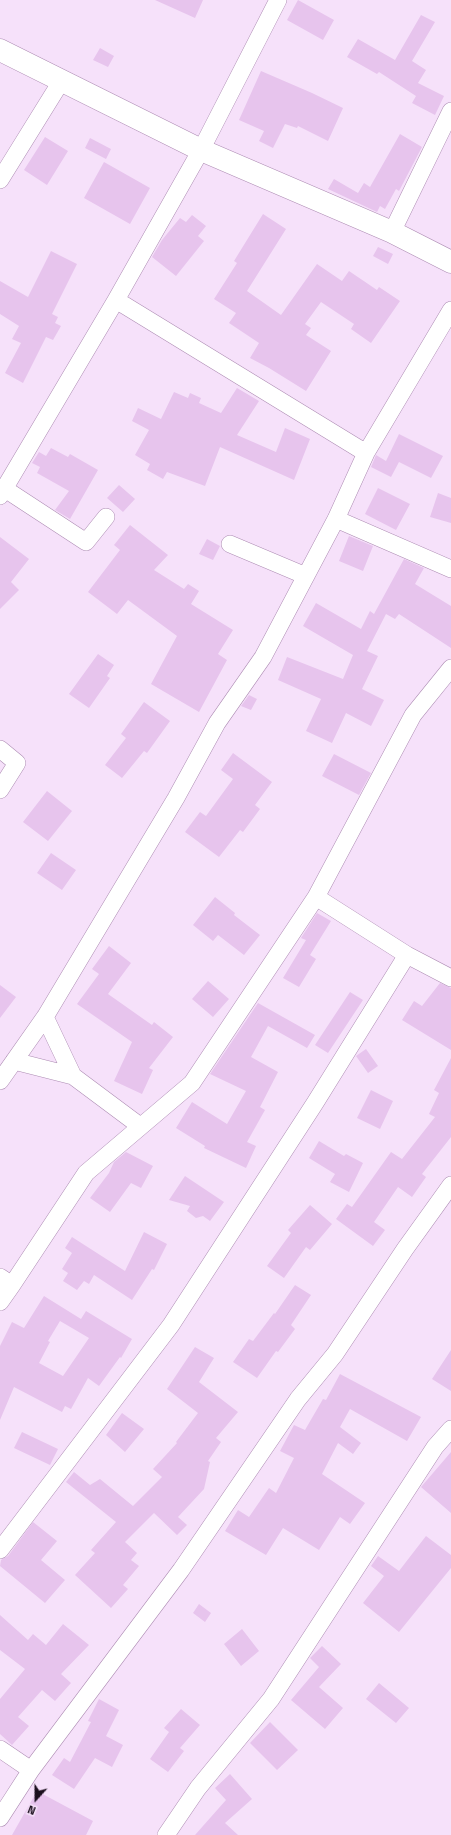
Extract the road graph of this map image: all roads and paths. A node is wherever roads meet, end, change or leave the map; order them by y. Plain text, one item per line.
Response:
1 (278, 0) edge
2 (0, 50) edge
3 (62, 80) junction
4 (451, 111) edge
5 (201, 150) junction
6 (0, 180) edge
7 (392, 232) junction
8 (451, 262) edge
9 (116, 300) junction
10 (451, 310) edge
11 (366, 453) junction
12 (2, 493) edge
13 (106, 517) dead end
14 (336, 519) junction
15 (230, 544) dead end
16 (451, 570) edge
17 (306, 576) junction
18 (451, 668) edge
19 (0, 750) edge
20 (0, 790) edge
21 (316, 897) junction
22 (407, 955) junction
23 (451, 978) edge
24 (45, 1017) junction
25 (14, 1061) junction
26 (72, 1076) junction
27 (0, 1081) edge
28 (140, 1126) junction
29 (451, 1185) edge
30 (6, 1281) edge
31 (0, 1302) edge
32 (451, 1429) edge
33 (0, 1550) edge
34 (0, 1749) edge
35 (32, 1770) junction
36 (0, 1818) edge
37 (166, 1835) edge

1 - 5 street
2 - 3 street
3 - 5 street
3 - 6 street
4 - 7 street
5 - 7 street
5 - 9 street
7 - 8 street
9 - 11 street
9 - 12 street
10 - 11 street
11 - 14 street
12 - 13 street
14 - 16 street
14 - 17 street
15 - 17 street
17 - 24 street
18 - 21 street
19 - 20 street
21 - 22 street
21 - 28 street
22 - 23 street
22 - 33 street
24 - 25 street
24 - 26 street
25 - 26 street
25 - 27 street
26 - 28 street
28 - 30 street
29 - 35 street
30 - 31 street
32 - 37 street
34 - 35 street
35 - 36 street

